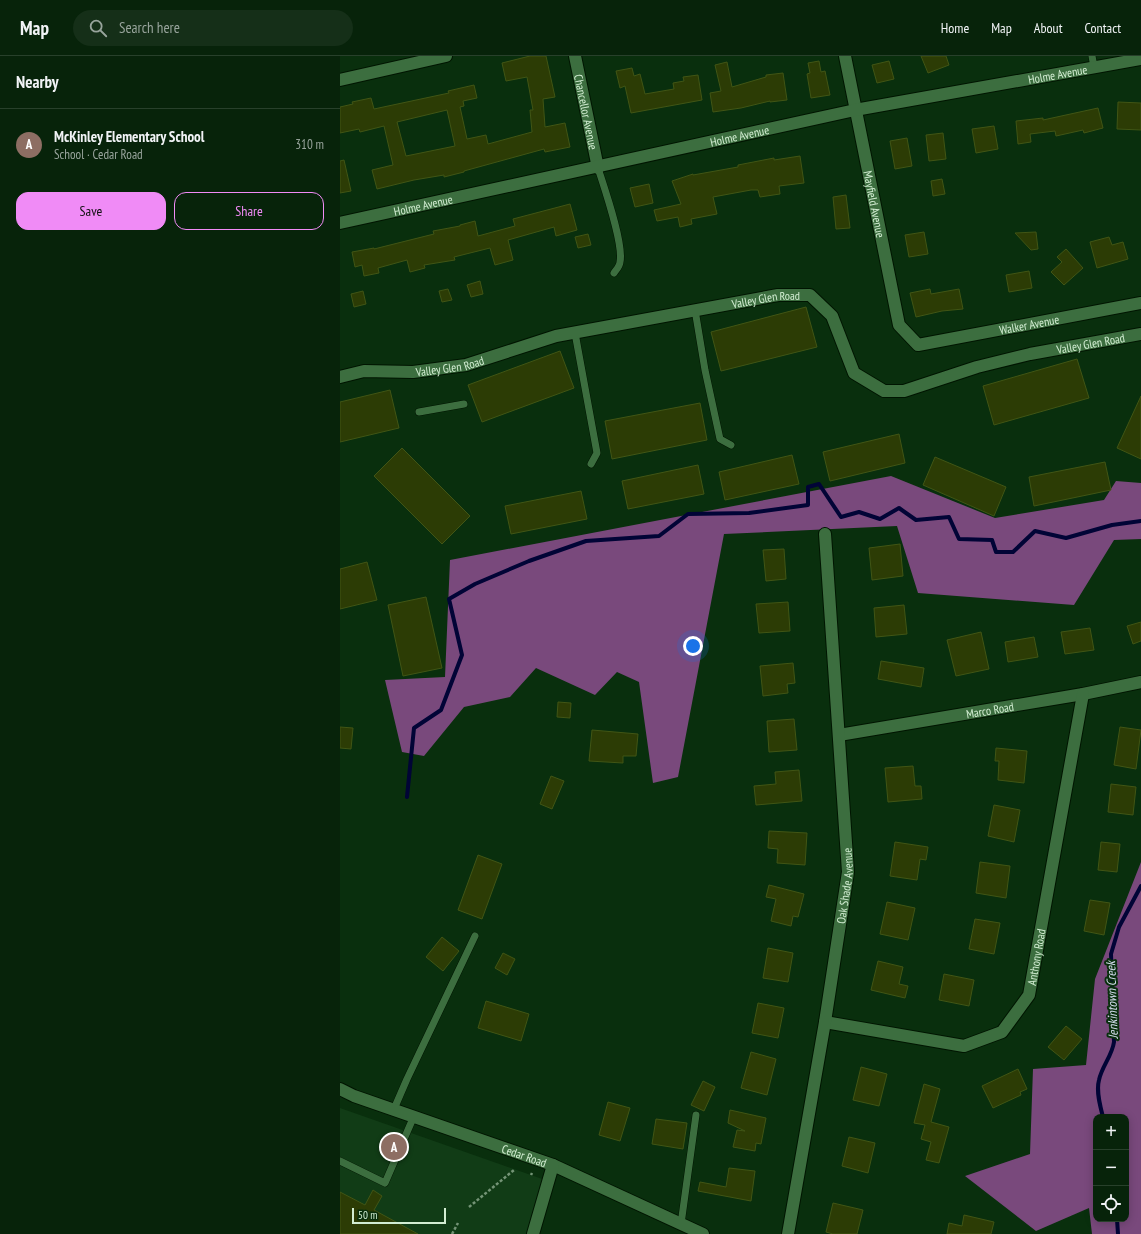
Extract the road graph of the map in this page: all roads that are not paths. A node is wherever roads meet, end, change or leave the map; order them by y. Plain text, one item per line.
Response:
1 (446, 56) edge
2 (574, 56) edge
3 (845, 56) edge
4 (1141, 59) edge
5 (1118, 60) edge
6 (1093, 62) edge
7 (340, 80) edge
8 (855, 110) junction
9 (598, 168) junction
10 (340, 223) edge
11 (614, 273) dead end
12 (1141, 303) edge
13 (695, 310) junction
14 (575, 333) junction
15 (1141, 334) edge
16 (918, 345) joint
17 (340, 377) edge
18 (464, 404) dead end
19 (419, 412) dead end
20 (731, 445) dead end
21 (592, 464) dead end
22 (825, 534) dead end
23 (1141, 682) edge
24 (1083, 694) junction
25 (839, 735) junction
26 (475, 936) dead end
27 (825, 1022) junction
28 (340, 1089) edge
29 (394, 1109) junction
30 (696, 1115) dead end
31 (414, 1116) junction
32 (340, 1161) edge
33 (553, 1165) junction
34 (680, 1224) junction
35 (533, 1234) edge
36 (703, 1234) edge
37 (788, 1234) edge

1 - 7 street
2 - 9 street, Chancellor Avenue
3 - 8 street, Mayfield Avenue
4 - 5 street, Holme Avenue
5 - 6 street, Holme Avenue
6 - 8 street, Holme Avenue
8 - 9 street, Holme Avenue
8 - 16 street, Mayfield Avenue
9 - 10 street, Holme Avenue
9 - 11 lane
12 - 16 street, Walker Avenue
13 - 14 street, Valley Glen Road
13 - 15 street, Valley Glen Road
13 - 20 lane
14 - 17 street, Valley Glen Road
14 - 21 lane
18 - 19 lane
22 - 25 street, Oak Shade Avenue
23 - 24 street, Marco Road
24 - 25 street, Marco Road
24 - 27 street, Anthony Road
25 - 27 street, Oak Shade Avenue
26 - 29 lane
27 - 37 street, Oak Shade Avenue
28 - 29 street, Cedar Road
29 - 31 street, Cedar Road
30 - 34 lane
31 - 32 lane
31 - 33 street, Cedar Road
33 - 34 street, Cedar Road
33 - 35 street
34 - 36 street, Cedar Road

